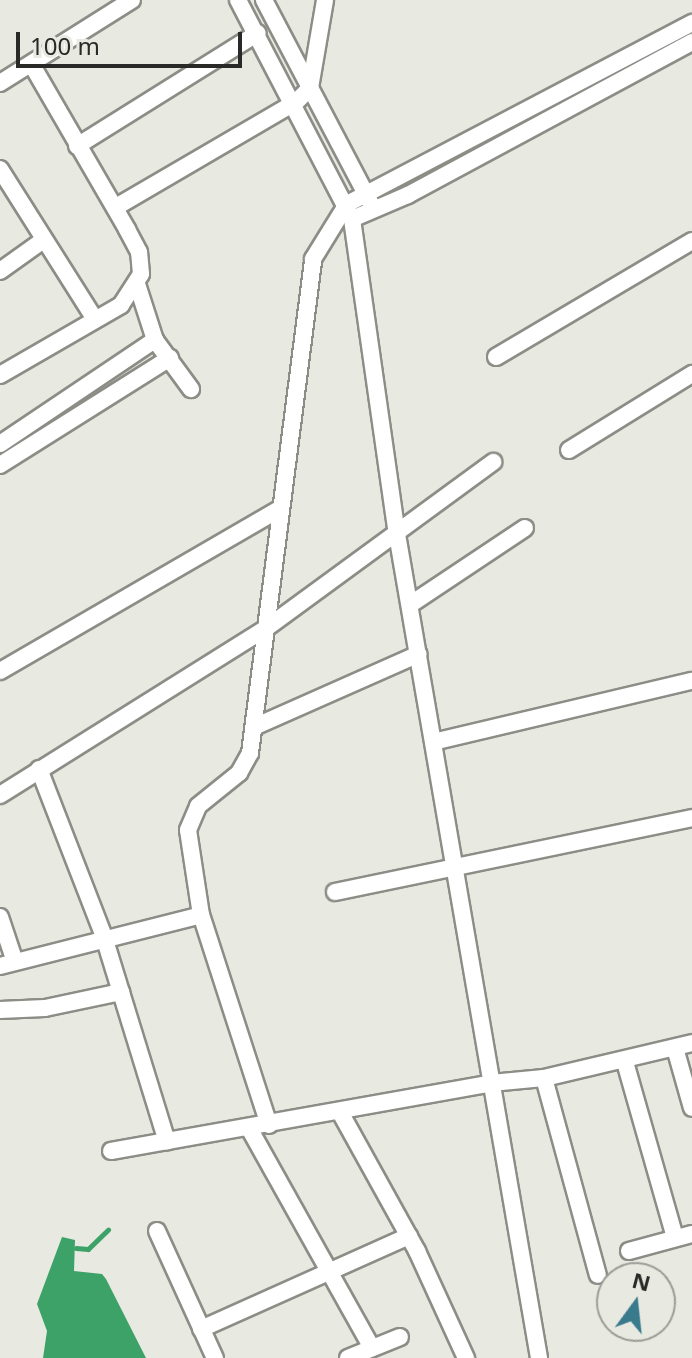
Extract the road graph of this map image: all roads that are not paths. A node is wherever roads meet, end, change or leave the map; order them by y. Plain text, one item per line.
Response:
1 (132, 0) edge
2 (238, 0) edge
3 (264, 0) edge
4 (323, 2) edge
5 (692, 23) edge
6 (258, 33) junction
7 (692, 42) edge
8 (32, 65) junction
9 (0, 83) edge
10 (310, 88) junction
11 (296, 102) junction
12 (77, 146) junction
13 (0, 169) edge
14 (370, 202) junction
15 (116, 207) junction
16 (350, 211) junction
17 (42, 241) junction
18 (692, 241) edge
19 (0, 271) edge
20 (137, 284) junction
21 (95, 319) junction
22 (155, 340) junction
23 (496, 357) dead end
24 (170, 358) junction
25 (692, 374) edge
26 (0, 375) edge
27 (191, 389) dead end
28 (0, 444) edge
29 (569, 450) dead end
30 (493, 462) dead end
31 (0, 465) edge
32 (279, 509) junction
33 (525, 528) dead end
34 (397, 534) junction
35 (411, 604) junction
36 (265, 629) junction
37 (419, 654) junction
38 (0, 671) edge
39 (692, 681) edge
40 (254, 727) junction
41 (433, 742) junction
42 (39, 769) junction
43 (0, 795) edge
44 (692, 818) edge
45 (457, 870) junction
46 (335, 892) dead end
47 (201, 915) junction
48 (0, 917) edge
49 (104, 937) junction
50 (8, 964) edge
51 (121, 992) junction
52 (0, 1010) edge
53 (692, 1043) edge
54 (675, 1048) junction
55 (625, 1062) junction
56 (544, 1078) junction
57 (491, 1083) junction
58 (692, 1108) edge
59 (340, 1112) junction
60 (269, 1125) junction
61 (249, 1128) junction
62 (167, 1142) junction
63 (111, 1151) dead end
64 (157, 1231) dead end
65 (409, 1236) junction
66 (684, 1236) edge
67 (629, 1251) dead end
68 (596, 1268) edge
69 (330, 1270) junction
70 (201, 1329) junction
71 (400, 1337) dead end
72 (372, 1348) junction
73 (215, 1358) edge
74 (348, 1358) edge
75 (466, 1358) edge
76 (539, 1358) edge

1 - 8 street
2 - 6 street
3 - 10 street
4 - 10 street
5 - 14 street
6 - 11 street
6 - 12 street
7 - 14 street
8 - 9 street
8 - 12 street
10 - 11 street
10 - 14 street
11 - 15 street
11 - 16 street
12 - 15 street
13 - 17 street
14 - 16 street
15 - 20 street
16 - 32 street
16 - 34 street
17 - 19 street
17 - 21 street
18 - 23 street
20 - 21 street
20 - 22 street
21 - 26 street
22 - 24 street
22 - 28 street
24 - 27 street
24 - 31 street
25 - 29 street
30 - 34 street
32 - 36 street
32 - 38 street
33 - 35 street
34 - 35 street
34 - 36 street
35 - 37 street
36 - 40 street
36 - 42 street
37 - 40 street
37 - 41 street
39 - 41 street
40 - 47 street
41 - 45 street
42 - 43 street
42 - 49 street
44 - 45 street
45 - 46 street
45 - 57 street
47 - 49 street
47 - 60 street
48 - 50 street
49 - 50 street
49 - 51 street
51 - 52 street
51 - 62 street
53 - 54 street
54 - 55 street
54 - 58 street
55 - 56 street
55 - 66 street
56 - 57 street
56 - 68 street
57 - 59 street
57 - 76 street
59 - 60 street
59 - 65 street
60 - 61 street
61 - 62 street
61 - 69 street
62 - 63 street
64 - 70 street
65 - 69 street
65 - 75 street
66 - 67 street
69 - 70 street
69 - 72 street
70 - 73 street
71 - 72 street
72 - 74 street

